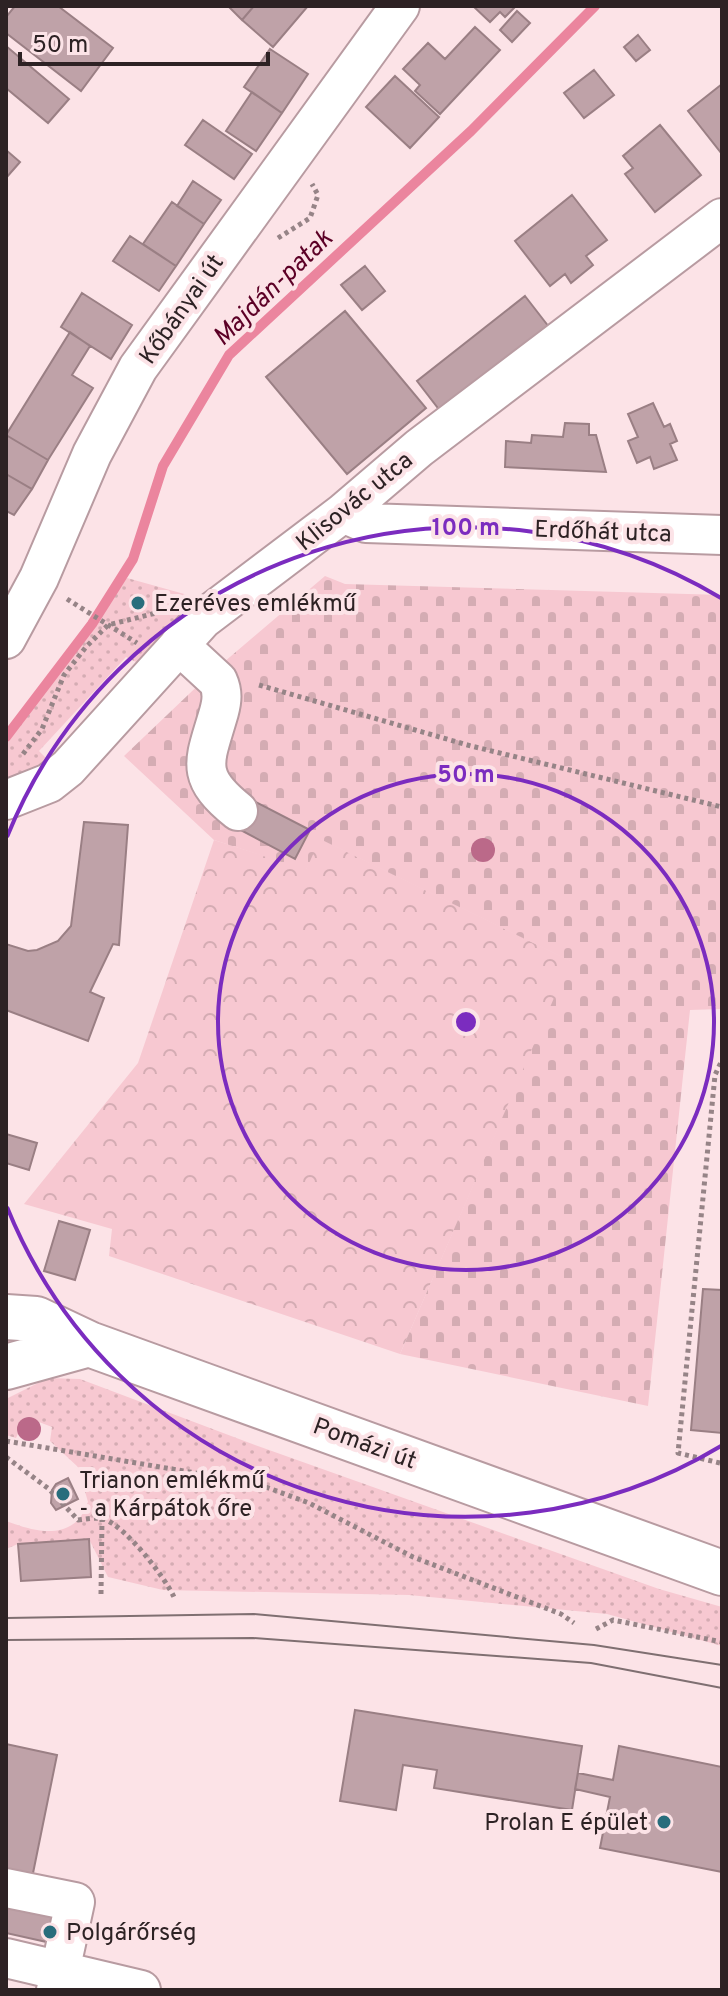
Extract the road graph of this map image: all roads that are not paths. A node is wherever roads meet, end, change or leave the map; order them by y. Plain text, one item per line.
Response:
1 (400, 6) edge
2 (722, 218) edge
3 (343, 513) junction
4 (722, 535) edge
5 (6, 639) edge
6 (179, 645) junction
7 (6, 800) edge
8 (238, 811) dead end
9 (6, 1317) edge
10 (89, 1344) junction
11 (6, 1367) edge
12 (722, 1573) edge
13 (6, 1888) edge
14 (6, 1958) edge
15 (58, 1980) edge
16 (141, 1990) edge

1 - 5 street, Kőbányai út
2 - 3 street, Klisovác utca
3 - 4 street, Erdőhát utca
3 - 6 street, Klisovác utca
6 - 7 street, Klisovác utca
6 - 8 street
9 - 10 main road, Pomázi út
10 - 11 main road
10 - 12 main road, Pomázi út
13 - 15 street
14 - 15 street
15 - 16 street

